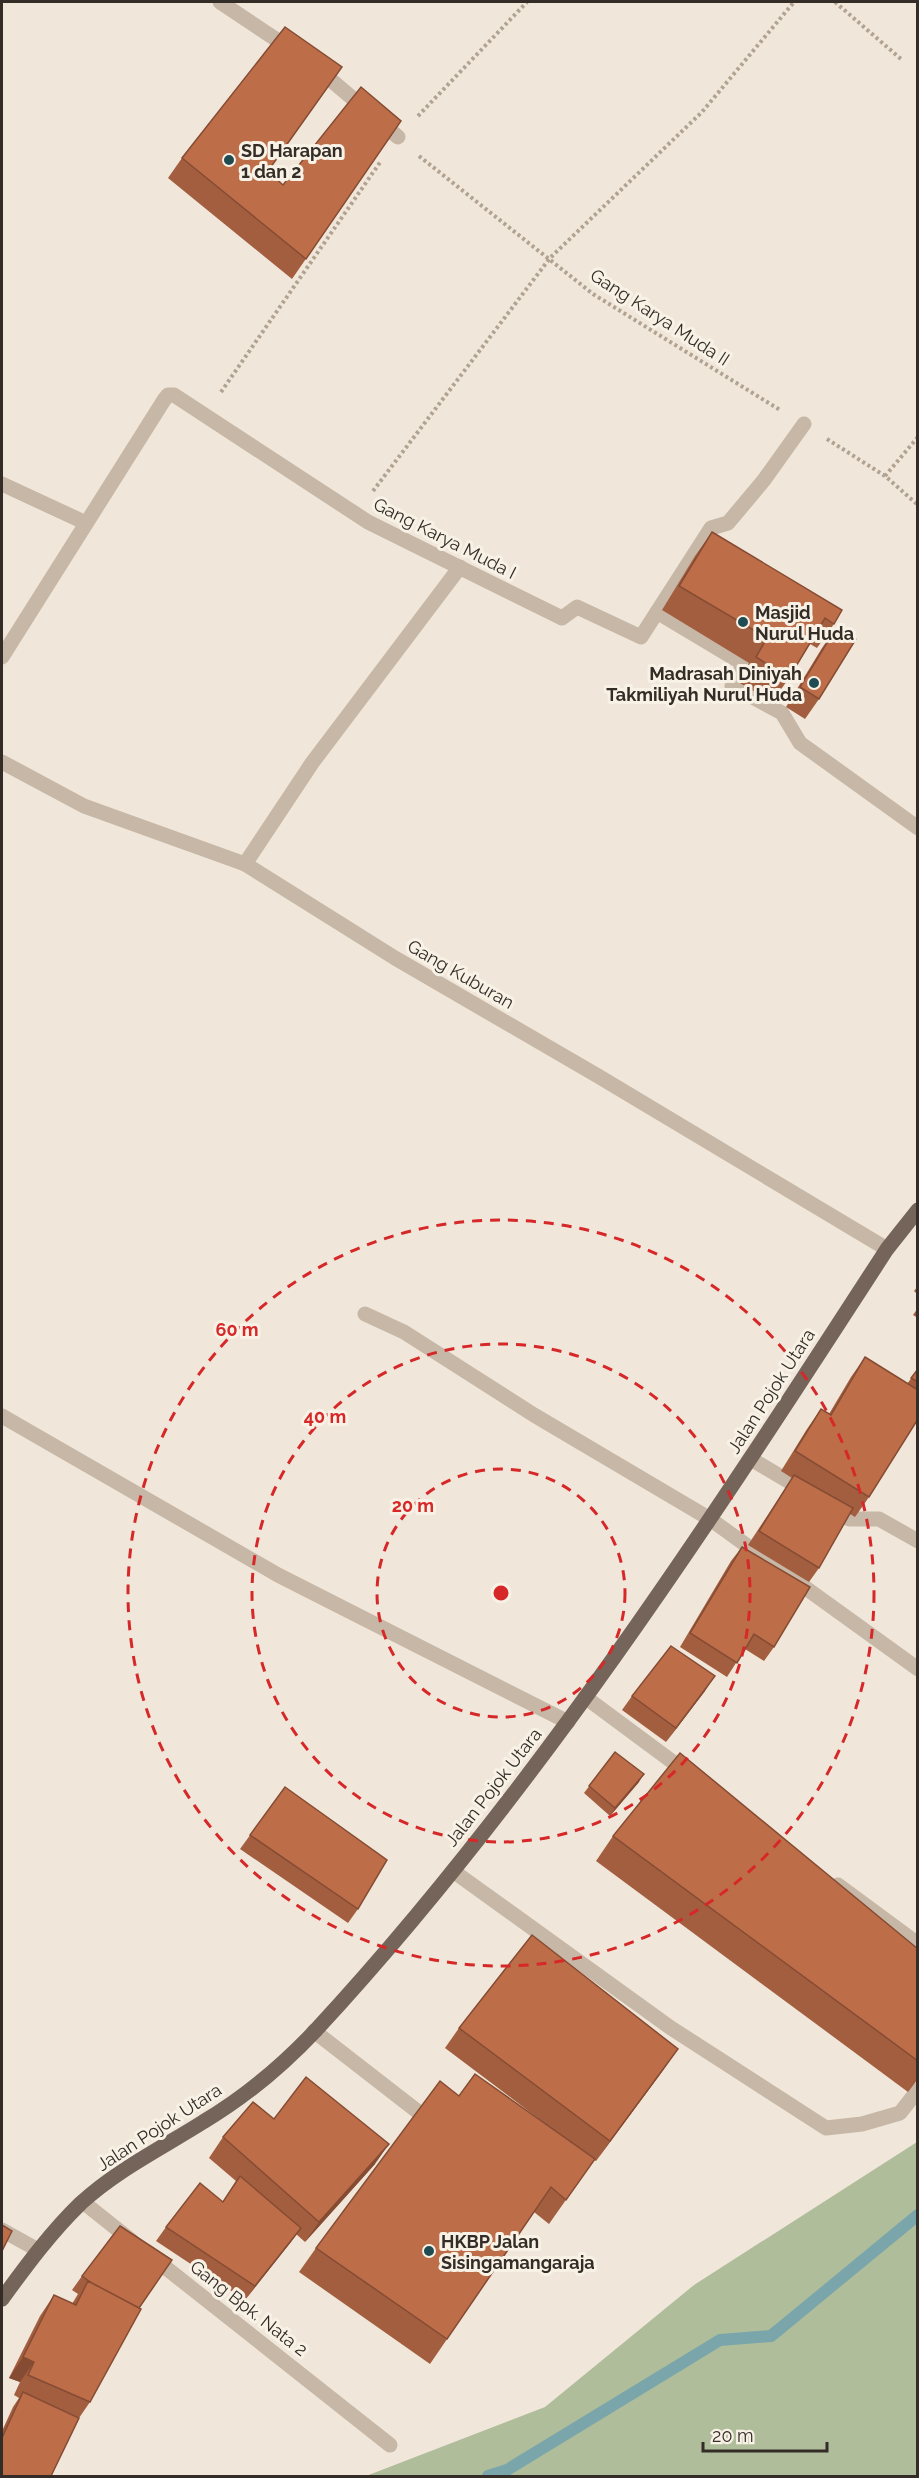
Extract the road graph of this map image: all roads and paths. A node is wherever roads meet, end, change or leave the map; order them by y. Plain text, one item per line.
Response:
1 (220, 2) edge
2 (527, 2) edge
3 (794, 2) edge
4 (835, 2) edge
5 (901, 59) dead end
6 (398, 137) junction
7 (550, 258) junction
8 (205, 415) junction
9 (804, 424) junction
10 (918, 438) edge
11 (885, 476) junction
12 (2, 484) edge
13 (918, 505) edge
14 (356, 514) junction
15 (86, 523) junction
16 (460, 567) junction
17 (657, 612) junction
18 (2, 657) edge
19 (2, 762) edge
20 (918, 828) edge
21 (245, 864) junction
22 (918, 1210) edge
23 (887, 1249) junction
24 (365, 1314) dead end
25 (2, 1416) edge
26 (751, 1459) junction
27 (710, 1519) junction
28 (918, 1541) edge
29 (918, 1669) edge
30 (585, 1697) junction
31 (568, 1722) junction
32 (699, 1781) edge
33 (453, 1871) junction
34 (823, 1873) edge
35 (918, 1944) edge
36 (314, 2031) junction
37 (918, 2090) edge
38 (417, 2111) edge
39 (82, 2202) junction
40 (2, 2230) edge
41 (39, 2250) junction
42 (2, 2300) edge
43 (390, 2445) dead end

1 - 6 street
2 - 6 path
3 - 7 path
4 - 5 path
6 - 7 path, Gang Karya Muda II
6 - 8 path
7 - 9 path, Gang Karya Muda II
7 - 14 path
8 - 14 street, Gang Karya Muda I
8 - 15 street, Gang Karya Muda I
9 - 11 path, Gang Karya Muda II
9 - 17 street
10 - 11 path
11 - 13 path, Gang Karya Muda II
12 - 15 street
14 - 16 street, Gang Karya Muda I
15 - 18 street, Gang Karya Muda I
16 - 17 street, Gang Karya Muda I
16 - 21 street
17 - 20 street
19 - 21 street, Gang Kuburan
21 - 23 street, Gang Kuburan
22 - 23 main road, Jalan Pojok Utara
23 - 26 main road, Jalan Pojok Utara
24 - 27 street
25 - 31 street
26 - 27 main road, Jalan Pojok Utara
26 - 28 street
27 - 29 street
27 - 30 main road, Jalan Pojok Utara
30 - 31 main road, Jalan Pojok Utara
30 - 32 street
31 - 33 main road, Jalan Pojok Utara
33 - 36 main road, Jalan Pojok Utara
33 - 37 street
34 - 35 street
36 - 38 street
36 - 39 main road, Jalan Pojok Utara
39 - 41 main road, Jalan Pojok Utara
39 - 43 street, Gang Bpk. Nata 2
40 - 41 street
41 - 42 main road, Jalan Pojok Utara

